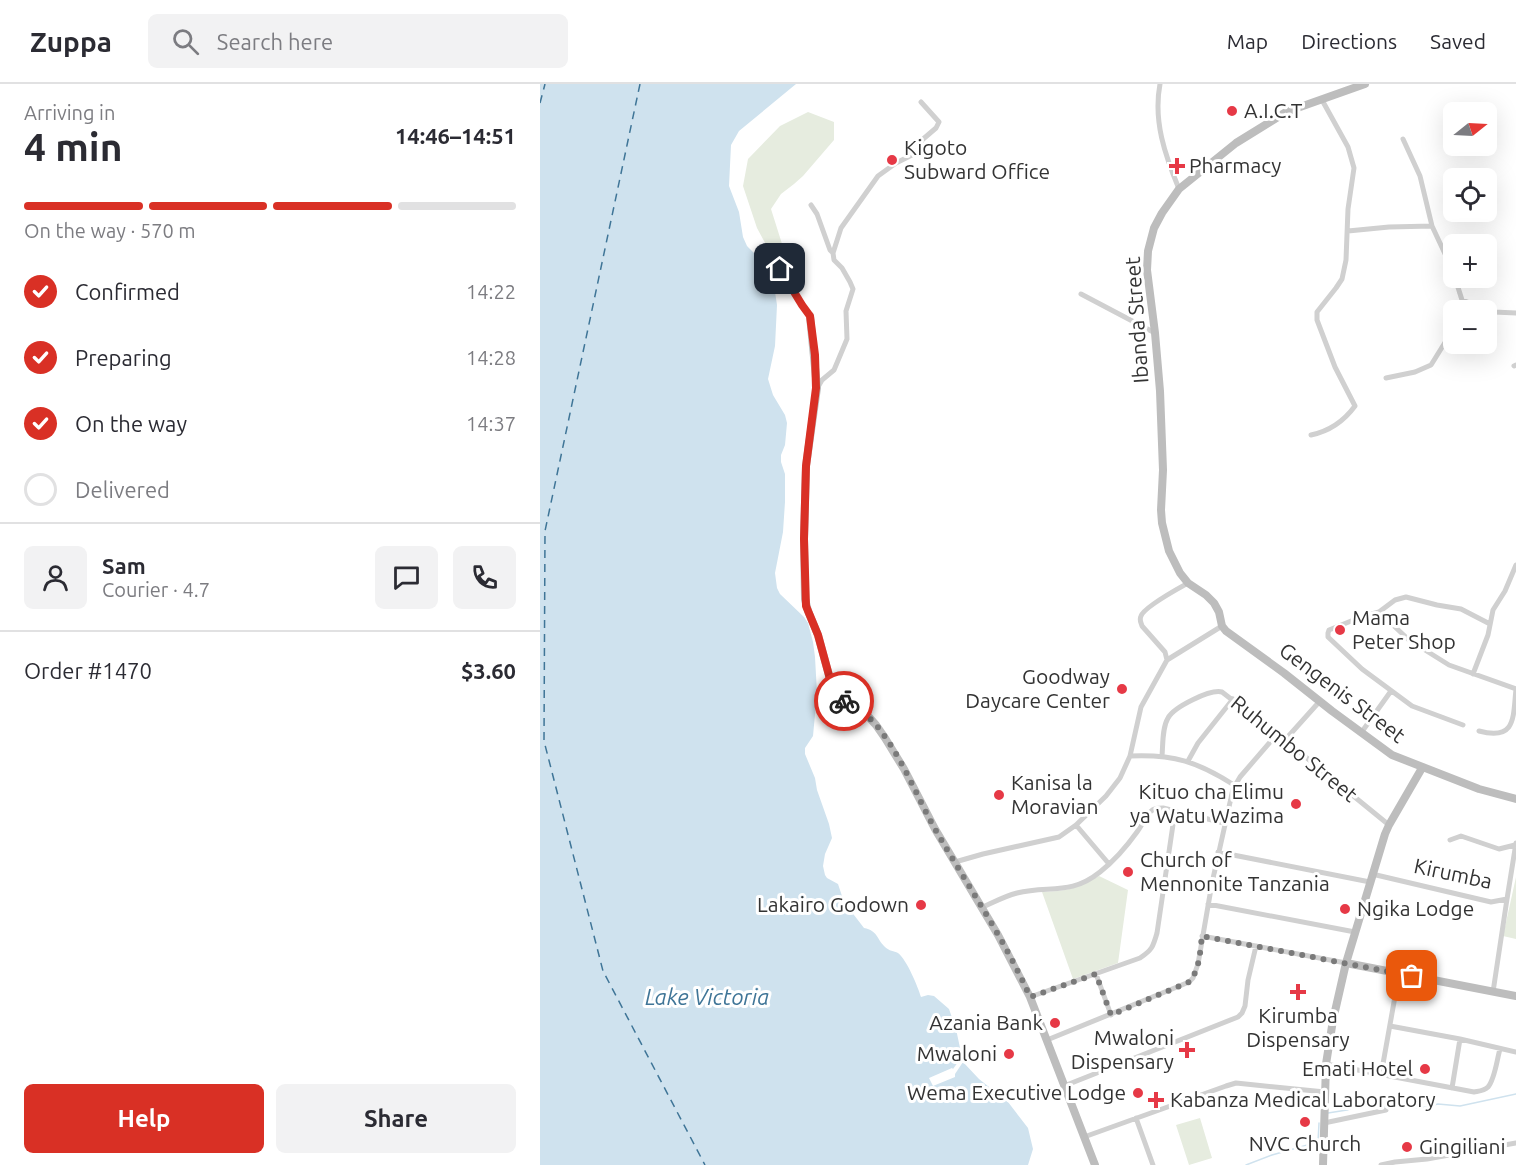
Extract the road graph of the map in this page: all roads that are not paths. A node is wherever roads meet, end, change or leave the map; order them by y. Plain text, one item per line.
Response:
1 (1160, 84) edge
2 (1365, 84) edge
3 (1323, 100) junction
4 (921, 102) dead end
5 (1403, 139) dead end
6 (1179, 189) junction
7 (811, 206) dead end
8 (1432, 226) junction
9 (1348, 231) junction
10 (1443, 250) edge
11 (833, 253) junction
12 (780, 269) dead end
13 (1458, 288) edge
14 (1081, 294) dead end
15 (1462, 300) edge
16 (810, 306) dead end
17 (1497, 312) edge
18 (1516, 313) edge
19 (810, 316) junction
20 (1155, 333) junction
21 (1443, 345) edge
22 (1386, 378) dead end
23 (816, 388) junction
24 (1311, 435) dead end
25 (1516, 565) edge
26 (1188, 583) junction
27 (1379, 612) junction
28 (1490, 624) junction
29 (1222, 626) junction
30 (1167, 660) junction
31 (1473, 674) junction
32 (1516, 689) edge
33 (1392, 691) junction
34 (1233, 699) junction
35 (1320, 701) junction
36 (1463, 725) dead end
37 (1479, 731) dead end
38 (1361, 733) junction
39 (1277, 734) junction
40 (1285, 740) junction
41 (1130, 756) junction
42 (1162, 756) junction
43 (1188, 761) junction
44 (1422, 768) junction
45 (1234, 785) junction
46 (1516, 799) edge
47 (1175, 811) junction
48 (1224, 823) junction
49 (1076, 825) junction
50 (1389, 825) junction
51 (1450, 840) dead end
52 (1516, 844) edge
53 (1218, 852) junction
54 (954, 862) junction
55 (1109, 864) junction
56 (1371, 878) junction
57 (1507, 899) junction
58 (1208, 904) junction
59 (983, 908) junction
60 (1355, 932) junction
61 (1202, 936) junction
62 (1256, 946) junction
63 (1346, 963) junction
64 (1096, 974) junction
65 (1399, 974) junction
66 (1492, 992) junction
67 (1516, 996) edge
68 (1030, 997) junction
69 (1111, 1015) junction
70 (1390, 1026) junction
71 (1460, 1039) junction
72 (1047, 1040) junction
73 (1500, 1049) junction
74 (1516, 1052) edge
75 (1326, 1065) junction
76 (1381, 1075) junction
77 (1064, 1086) junction
78 (1452, 1088) junction
79 (1325, 1092) junction
80 (1386, 1110) dead end
81 (1137, 1118) junction
82 (1324, 1123) junction
83 (1084, 1137) junction
84 (1516, 1143) edge
85 (1095, 1165) edge
86 (1153, 1165) edge
87 (1323, 1165) edge
88 (1384, 1165) edge

1 - 6 street
2 - 3 street, Ibanda Street
3 - 6 street, Ibanda Street
3 - 9 street
4 - 11 street
5 - 8 street
6 - 20 street, Ibanda Street
7 - 11 street
8 - 9 street
8 - 10 street
9 - 24 street
11 - 23 street
12 - 19 street
13 - 15 street
14 - 20 street
16 - 19 street
17 - 18 street
19 - 23 street
20 - 26 street, Ibanda Street
21 - 22 street
23 - 54 street
25 - 28 street
26 - 29 street
26 - 30 street
27 - 28 street
27 - 31 street
27 - 33 street
28 - 31 street
29 - 30 street
29 - 35 street, Gengenis Street
30 - 41 street
31 - 32 street
32 - 37 street
33 - 36 street
33 - 38 street
34 - 39 street, Ruhumbo Street
34 - 42 street, Ruhumbo Street
34 - 43 street
35 - 38 street, Gengenis Street
35 - 40 street
38 - 44 street, Gengenis Street
39 - 40 street, Ruhumbo Street
39 - 45 street
40 - 50 street, Ruhumbo Street
41 - 42 street
41 - 49 street
42 - 43 street
43 - 45 street
44 - 46 street, Gengenis Street
44 - 50 street
45 - 48 street
47 - 48 street
47 - 55 street
47 - 64 street
48 - 53 street
49 - 54 street
49 - 55 street
50 - 56 street
51 - 52 street
52 - 57 street, Kirumba
53 - 56 street
53 - 58 street
54 - 59 street
55 - 59 street
56 - 57 street, Kirumba
56 - 60 street
57 - 66 street
58 - 60 street
58 - 61 street
59 - 68 street
60 - 63 street
61 - 62 street
61 - 69 street
62 - 63 street
62 - 77 street
63 - 65 street
63 - 75 street
64 - 68 street
64 - 69 street
65 - 66 street
65 - 70 street
66 - 67 street
68 - 72 street
69 - 72 street
70 - 71 street
70 - 76 street
71 - 73 street
71 - 78 street
72 - 77 street
73 - 74 street
73 - 78 street
75 - 76 street
75 - 79 street
76 - 78 street
77 - 83 street
79 - 81 street
79 - 82 street
80 - 82 street
81 - 83 street
81 - 86 street
82 - 87 street
83 - 85 street
84 - 88 street

